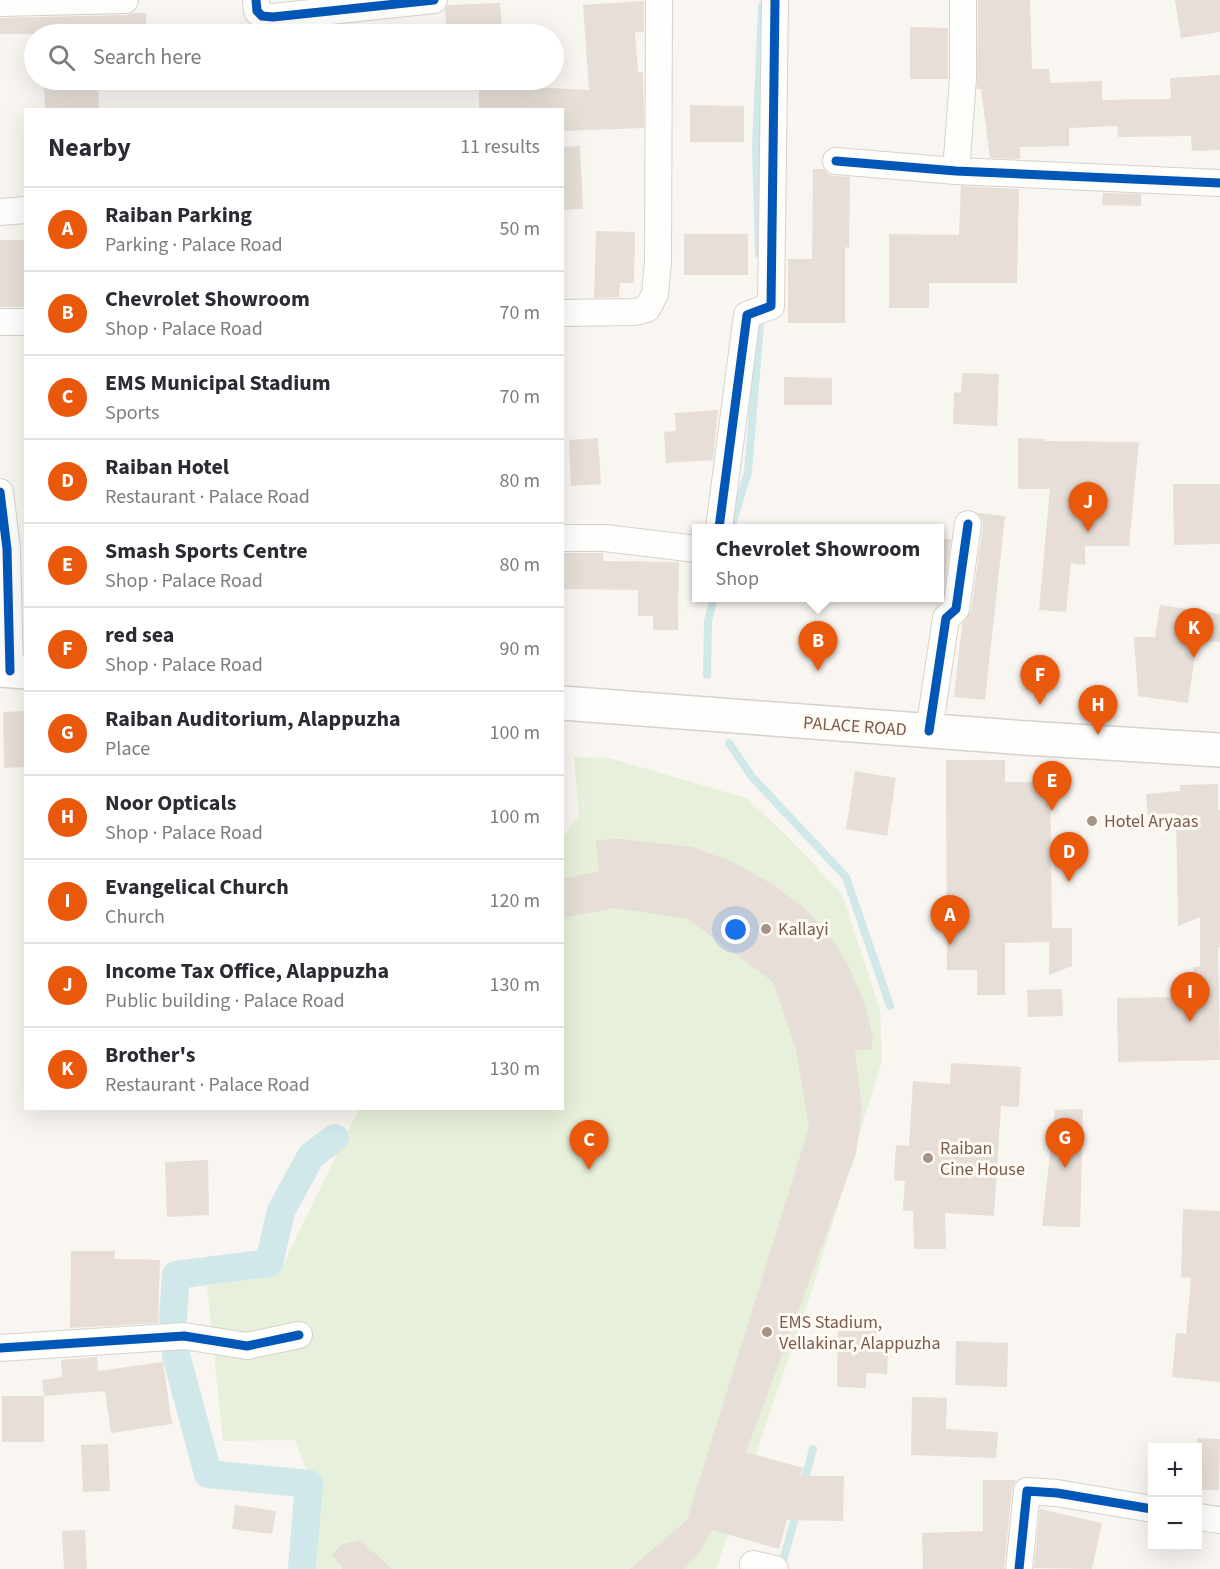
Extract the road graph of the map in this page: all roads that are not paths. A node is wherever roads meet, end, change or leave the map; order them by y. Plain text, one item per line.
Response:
1 (125, 0) edge
2 (256, 0) edge
3 (434, 0) edge
4 (659, 0) edge
5 (775, 0) edge
6 (963, 0) edge
7 (0, 3) edge
8 (836, 161) dead end
9 (957, 171) junction
10 (1220, 183) edge
11 (24, 210) edge
12 (0, 212) edge
13 (564, 313) edge
14 (0, 322) edge
15 (24, 322) edge
16 (0, 492) edge
17 (721, 524) edge
18 (968, 524) dead end
19 (564, 538) edge
20 (692, 549) edge
21 (12, 671) edge
22 (564, 704) edge
23 (929, 731) junction
24 (1220, 750) edge
25 (299, 1335) dead end
26 (0, 1348) edge
27 (1148, 1508) edge
28 (1202, 1518) edge
29 (1220, 1520) edge
30 (1019, 1569) edge

1 - 7 street
2 - 3 street
4 - 13 street
5 - 17 street
6 - 9 street
8 - 9 street
9 - 10 street
11 - 12 street
14 - 15 street
16 - 21 street
18 - 23 street
19 - 20 street
22 - 23 main road, PALACE ROAD
23 - 24 main road, PALACE ROAD
25 - 26 street
27 - 30 street
28 - 29 street

